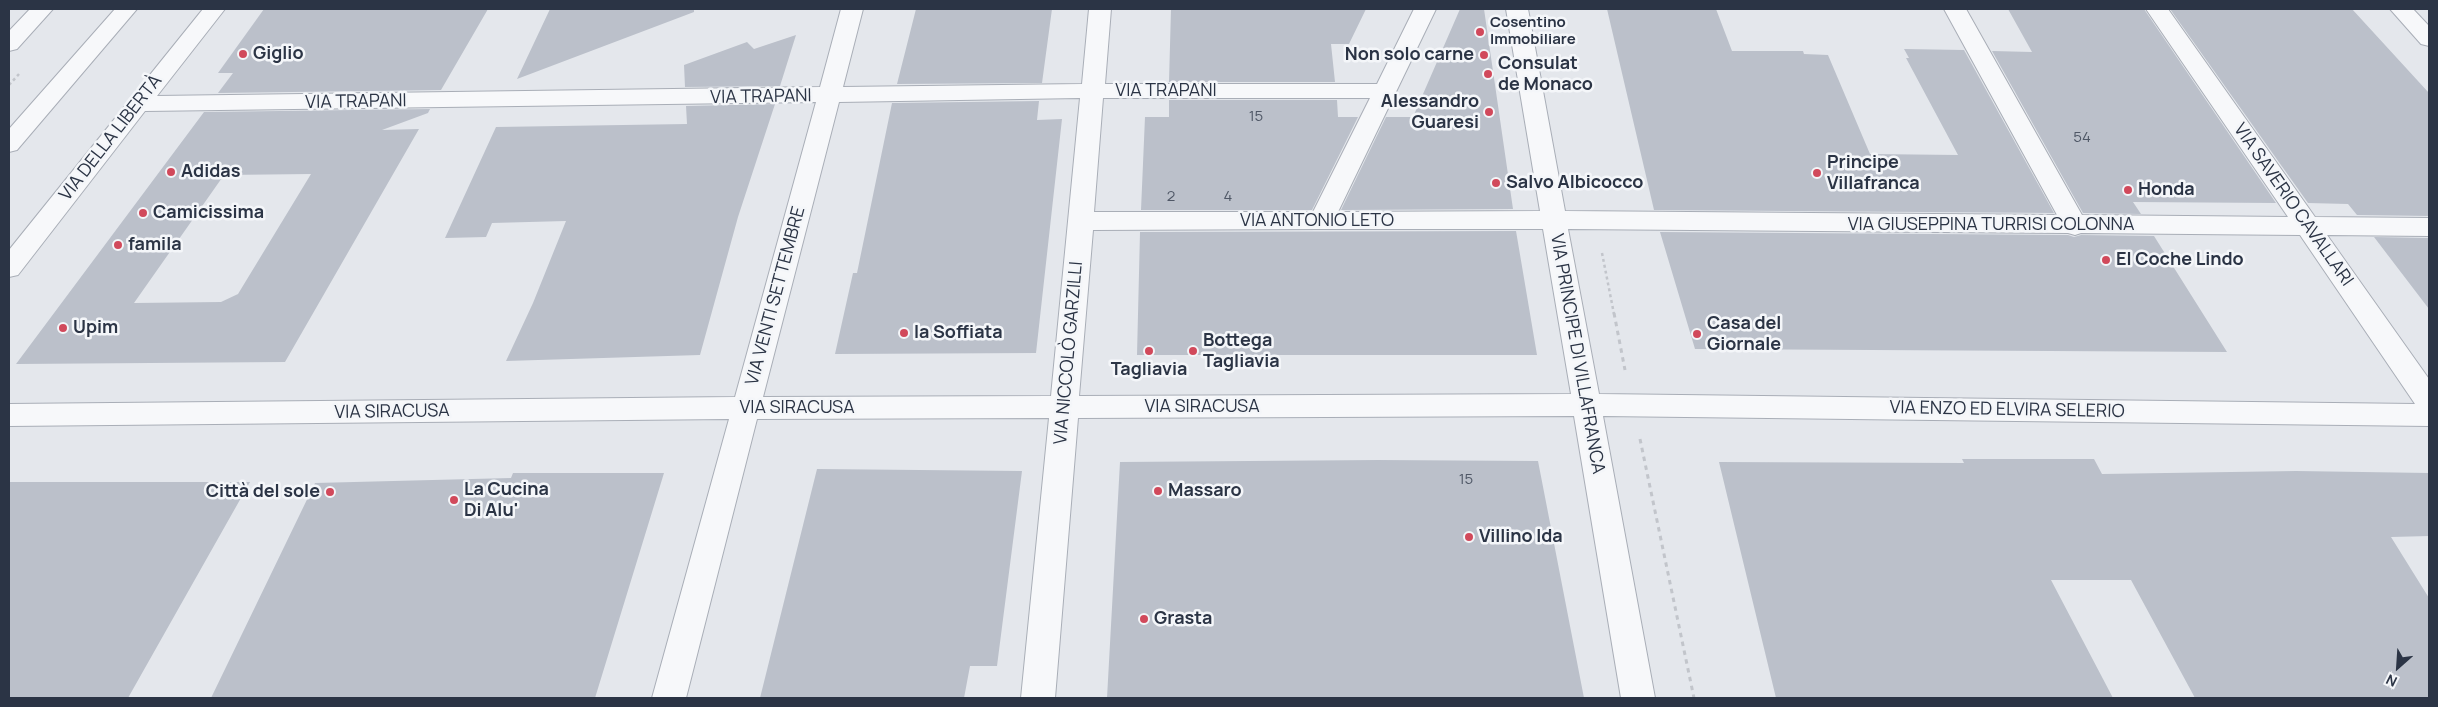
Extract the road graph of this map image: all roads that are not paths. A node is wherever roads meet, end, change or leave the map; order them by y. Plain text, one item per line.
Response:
1 (42, 9) edge
2 (126, 9) edge
3 (214, 9) edge
4 (852, 9) edge
5 (1100, 9) edge
6 (1425, 9) edge
7 (1517, 9) edge
8 (1955, 9) edge
9 (2157, 9) edge
10 (2401, 9) edge
11 (2429, 40) edge
12 (9, 44) edge
13 (1091, 91) junction
14 (1384, 91) junction
15 (829, 96) junction
16 (138, 104) junction
17 (9, 144) edge
18 (1554, 220) junction
19 (1081, 221) junction
20 (1321, 221) junction
21 (2075, 226) junction
22 (2308, 227) junction
23 (2429, 227) edge
24 (9, 268) edge
25 (2429, 401) edge
26 (1585, 405) junction
27 (746, 408) junction
28 (1064, 408) junction
29 (9, 415) edge
30 (2429, 415) edge
31 (669, 698) edge
32 (1038, 698) edge
33 (1638, 698) edge

1 - 12 street
2 - 17 street
3 - 16 street, VIA DELLA LIBERTÀ
4 - 15 street, VIA VENTI SETTEMBRE
5 - 13 street, VIA NICCOLÒ GARZILLI
6 - 14 street
7 - 18 street, VIA PRINCIPE DI VILLAFRANCA
8 - 21 street
9 - 22 street, VIA SAVERIO CAVALLARI
10 - 11 street
13 - 14 street, VIA TRAPANI
13 - 15 street, VIA TRAPANI
13 - 19 street, VIA NICCOLÒ GARZILLI
14 - 20 street
15 - 16 street, VIA TRAPANI
15 - 27 street, VIA VENTI SETTEMBRE
16 - 24 street, VIA DELLA LIBERTÀ
18 - 20 street, VIA ANTONIO LETO
18 - 21 street, VIA GIUSEPPINA TURRISI COLONNA
18 - 26 street, VIA PRINCIPE DI VILLAFRANCA
19 - 20 street, VIA ANTONIO LETO
19 - 28 street, VIA NICCOLÒ GARZILLI
21 - 22 street, VIA GIUSEPPINA TURRISI COLONNA
22 - 23 street, VIA GIUSEPPINA TURRISI COLONNA
22 - 25 street, VIA SAVERIO CAVALLARI
26 - 28 street, VIA SIRACUSA
26 - 30 street, VIA ENZO ED ELVIRA SELERIO
26 - 33 street, VIA PRINCIPE DI VILLAFRANCA
27 - 28 street, VIA SIRACUSA
27 - 29 street, VIA SIRACUSA
27 - 31 street, VIA VENTI SETTEMBRE
28 - 32 street, VIA NICCOLÒ GARZILLI

